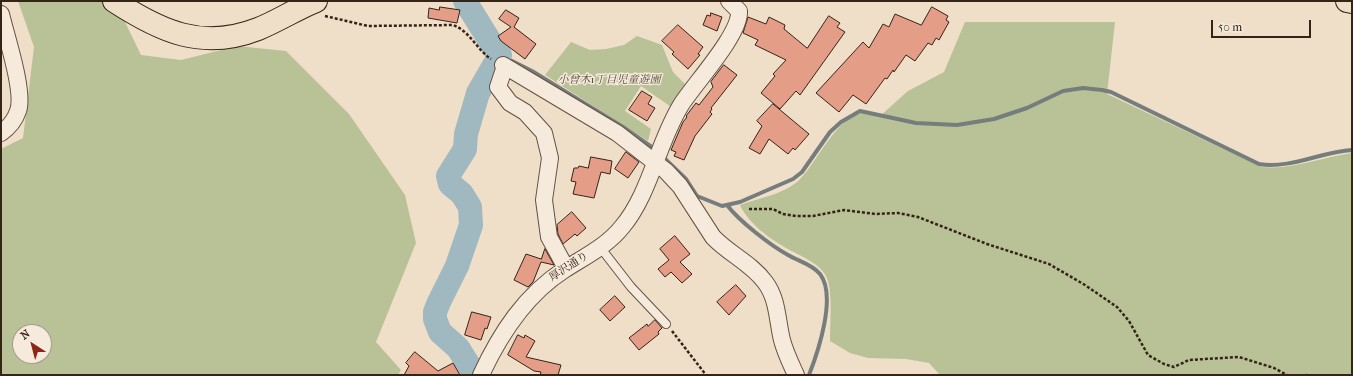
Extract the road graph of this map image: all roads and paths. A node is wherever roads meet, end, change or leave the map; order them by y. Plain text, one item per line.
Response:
1 (114, 1) edge
2 (729, 1) edge
3 (1347, 1) edge
4 (1352, 2) edge
5 (289, 6) edge
6 (317, 8) edge
7 (1, 14) edge
8 (499, 63) junction
9 (1, 133) edge
10 (657, 158) junction
11 (749, 209) dead end
12 (600, 247) junction
13 (566, 268) junction
14 (666, 324) joint
15 (483, 374) edge
16 (706, 375) edge
17 (796, 375) edge
18 (1287, 375) edge

1 - 5 main road
2 - 10 street, 厚沢通り
3 - 4 main road
5 - 6 main road
6 - 8 path
7 - 9 street
8 - 10 street
8 - 13 street
10 - 12 street, 厚沢通り
10 - 17 street
11 - 18 path
12 - 13 street, 厚沢通り
12 - 14 lane
13 - 15 street, 厚沢通り
14 - 16 path

